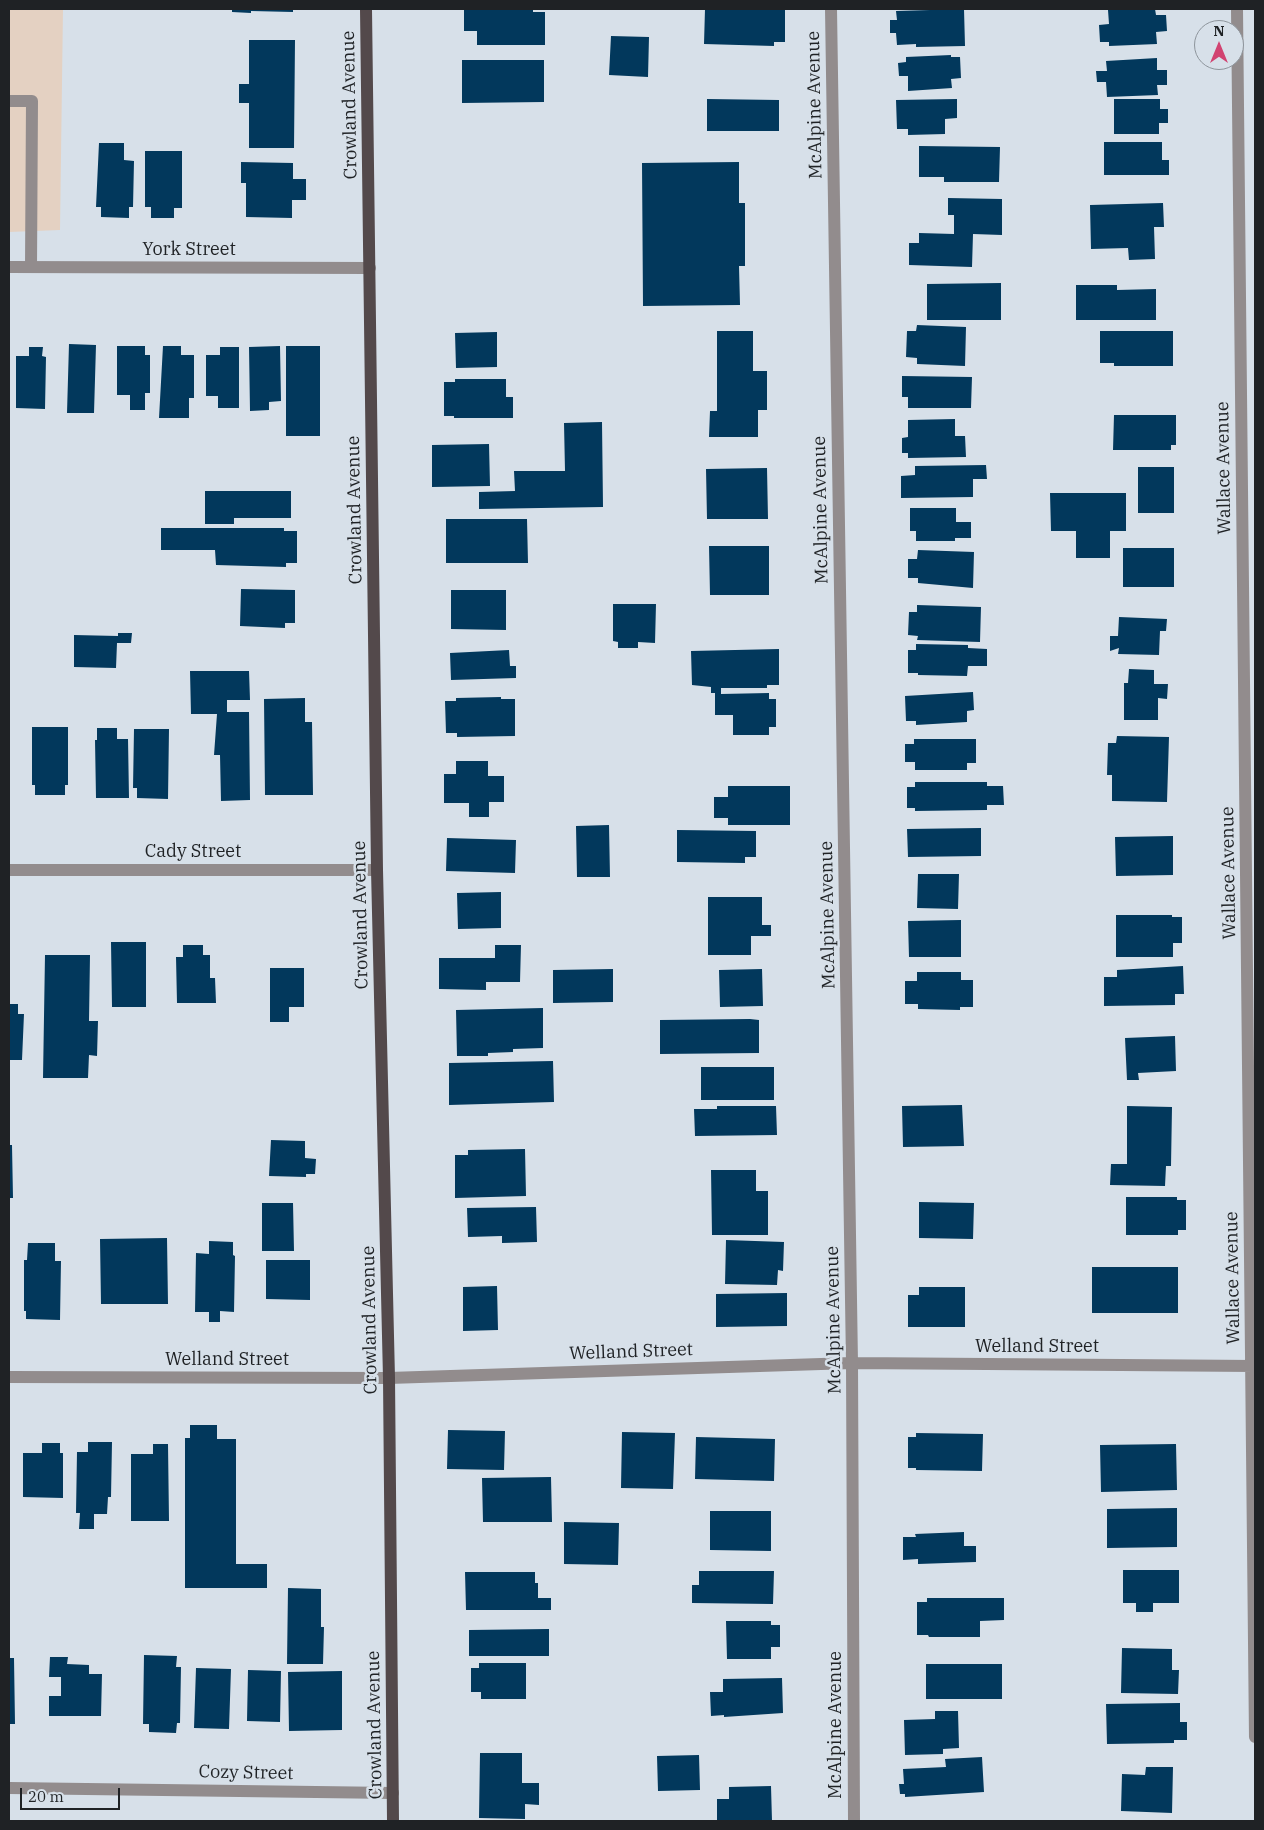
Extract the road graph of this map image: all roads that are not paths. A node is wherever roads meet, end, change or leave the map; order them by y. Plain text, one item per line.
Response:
1 (366, 9) edge
2 (831, 9) edge
3 (1237, 9) edge
4 (9, 101) edge
5 (9, 267) edge
6 (31, 267) junction
7 (370, 268) junction
8 (9, 870) edge
9 (377, 870) junction
10 (852, 1363) junction
11 (1253, 1366) edge
12 (9, 1377) edge
13 (390, 1378) junction
14 (1255, 1737) edge
15 (9, 1788) edge
16 (393, 1793) junction
17 (393, 1821) edge
18 (854, 1821) edge

1 - 7 main road, Crowland Avenue
2 - 10 street, McAlpine Avenue
3 - 11 street, Wallace Avenue
4 - 6 street
5 - 6 street, York Street
6 - 7 street, York Street
7 - 9 main road, Crowland Avenue
8 - 9 street, Cady Street
9 - 13 main road, Crowland Avenue
10 - 11 street, Welland Street
10 - 13 street, Welland Street
10 - 18 street, McAlpine Avenue
11 - 14 street, Wallace Avenue
12 - 13 street, Welland Street
13 - 16 main road, Crowland Avenue
15 - 16 street, Cozy Street
16 - 17 main road, Crowland Avenue

